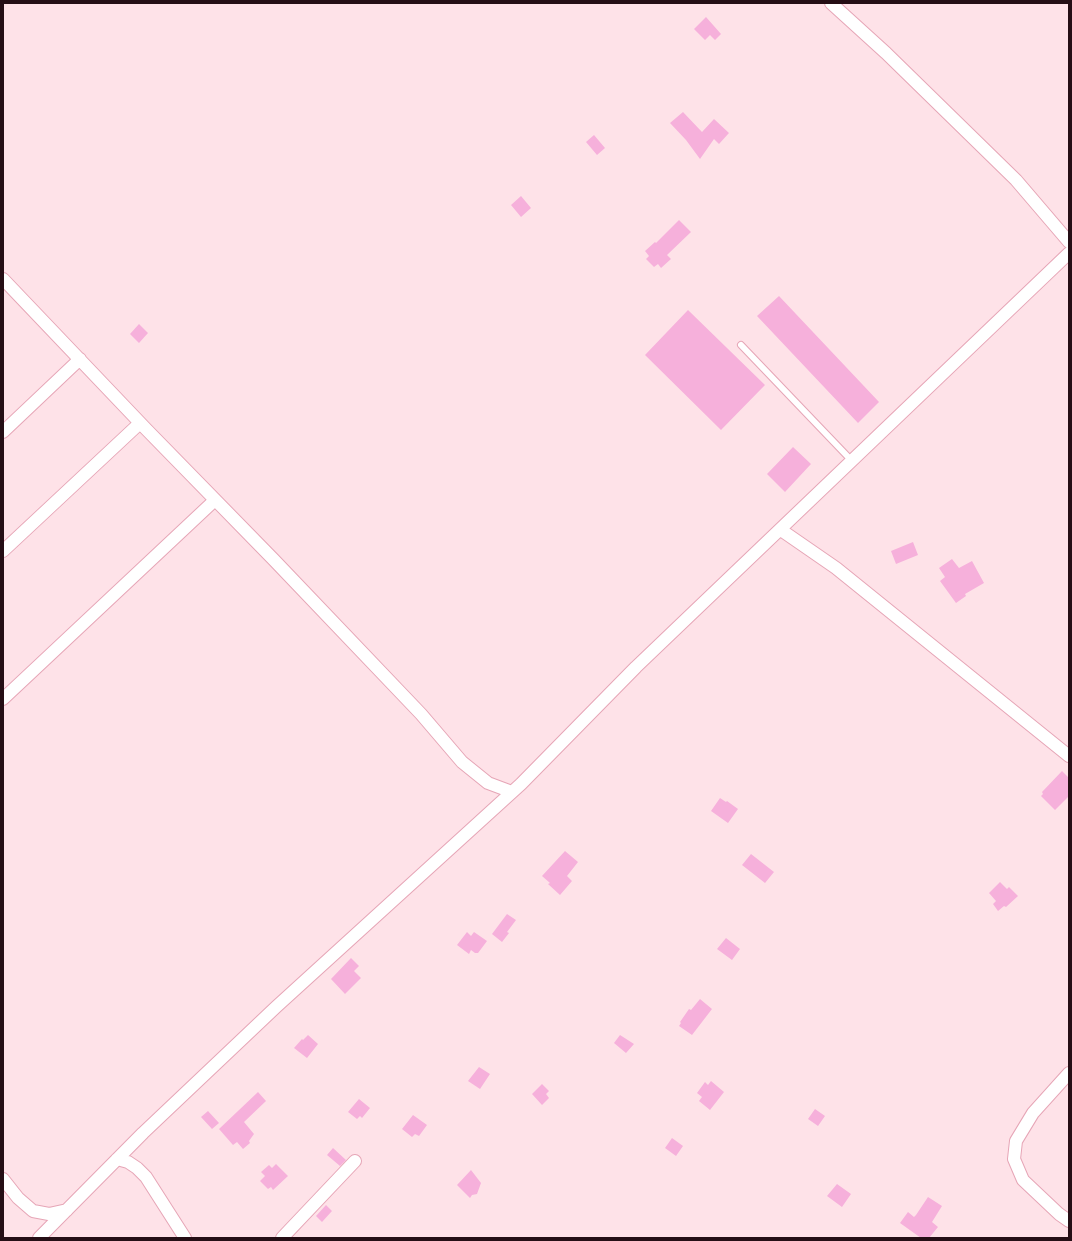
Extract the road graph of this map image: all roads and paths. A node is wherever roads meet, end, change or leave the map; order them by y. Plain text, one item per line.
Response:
1 (831, 3) edge
2 (1069, 242) edge
3 (1069, 253) edge
4 (3, 279) edge
5 (741, 345) dead end
6 (80, 359) junction
7 (140, 423) junction
8 (3, 432) edge
9 (852, 461) junction
10 (215, 500) junction
11 (781, 530) junction
12 (3, 551) edge
13 (3, 699) edge
14 (1069, 756) edge
15 (512, 792) junction
16 (1069, 1073) edge
17 (117, 1159) junction
18 (355, 1161) dead end
19 (3, 1179) edge
20 (67, 1210) junction
21 (1069, 1221) edge
22 (39, 1238) edge
23 (185, 1238) edge
24 (282, 1238) edge

1 - 2 street
3 - 9 street
4 - 6 street
5 - 9 lane
6 - 7 street
6 - 8 street
7 - 10 street
7 - 12 street
9 - 11 street
10 - 13 street
10 - 15 street
11 - 14 street
11 - 15 street
15 - 17 street
16 - 21 street
17 - 20 street
17 - 23 street
18 - 24 street
19 - 20 street
20 - 22 street

